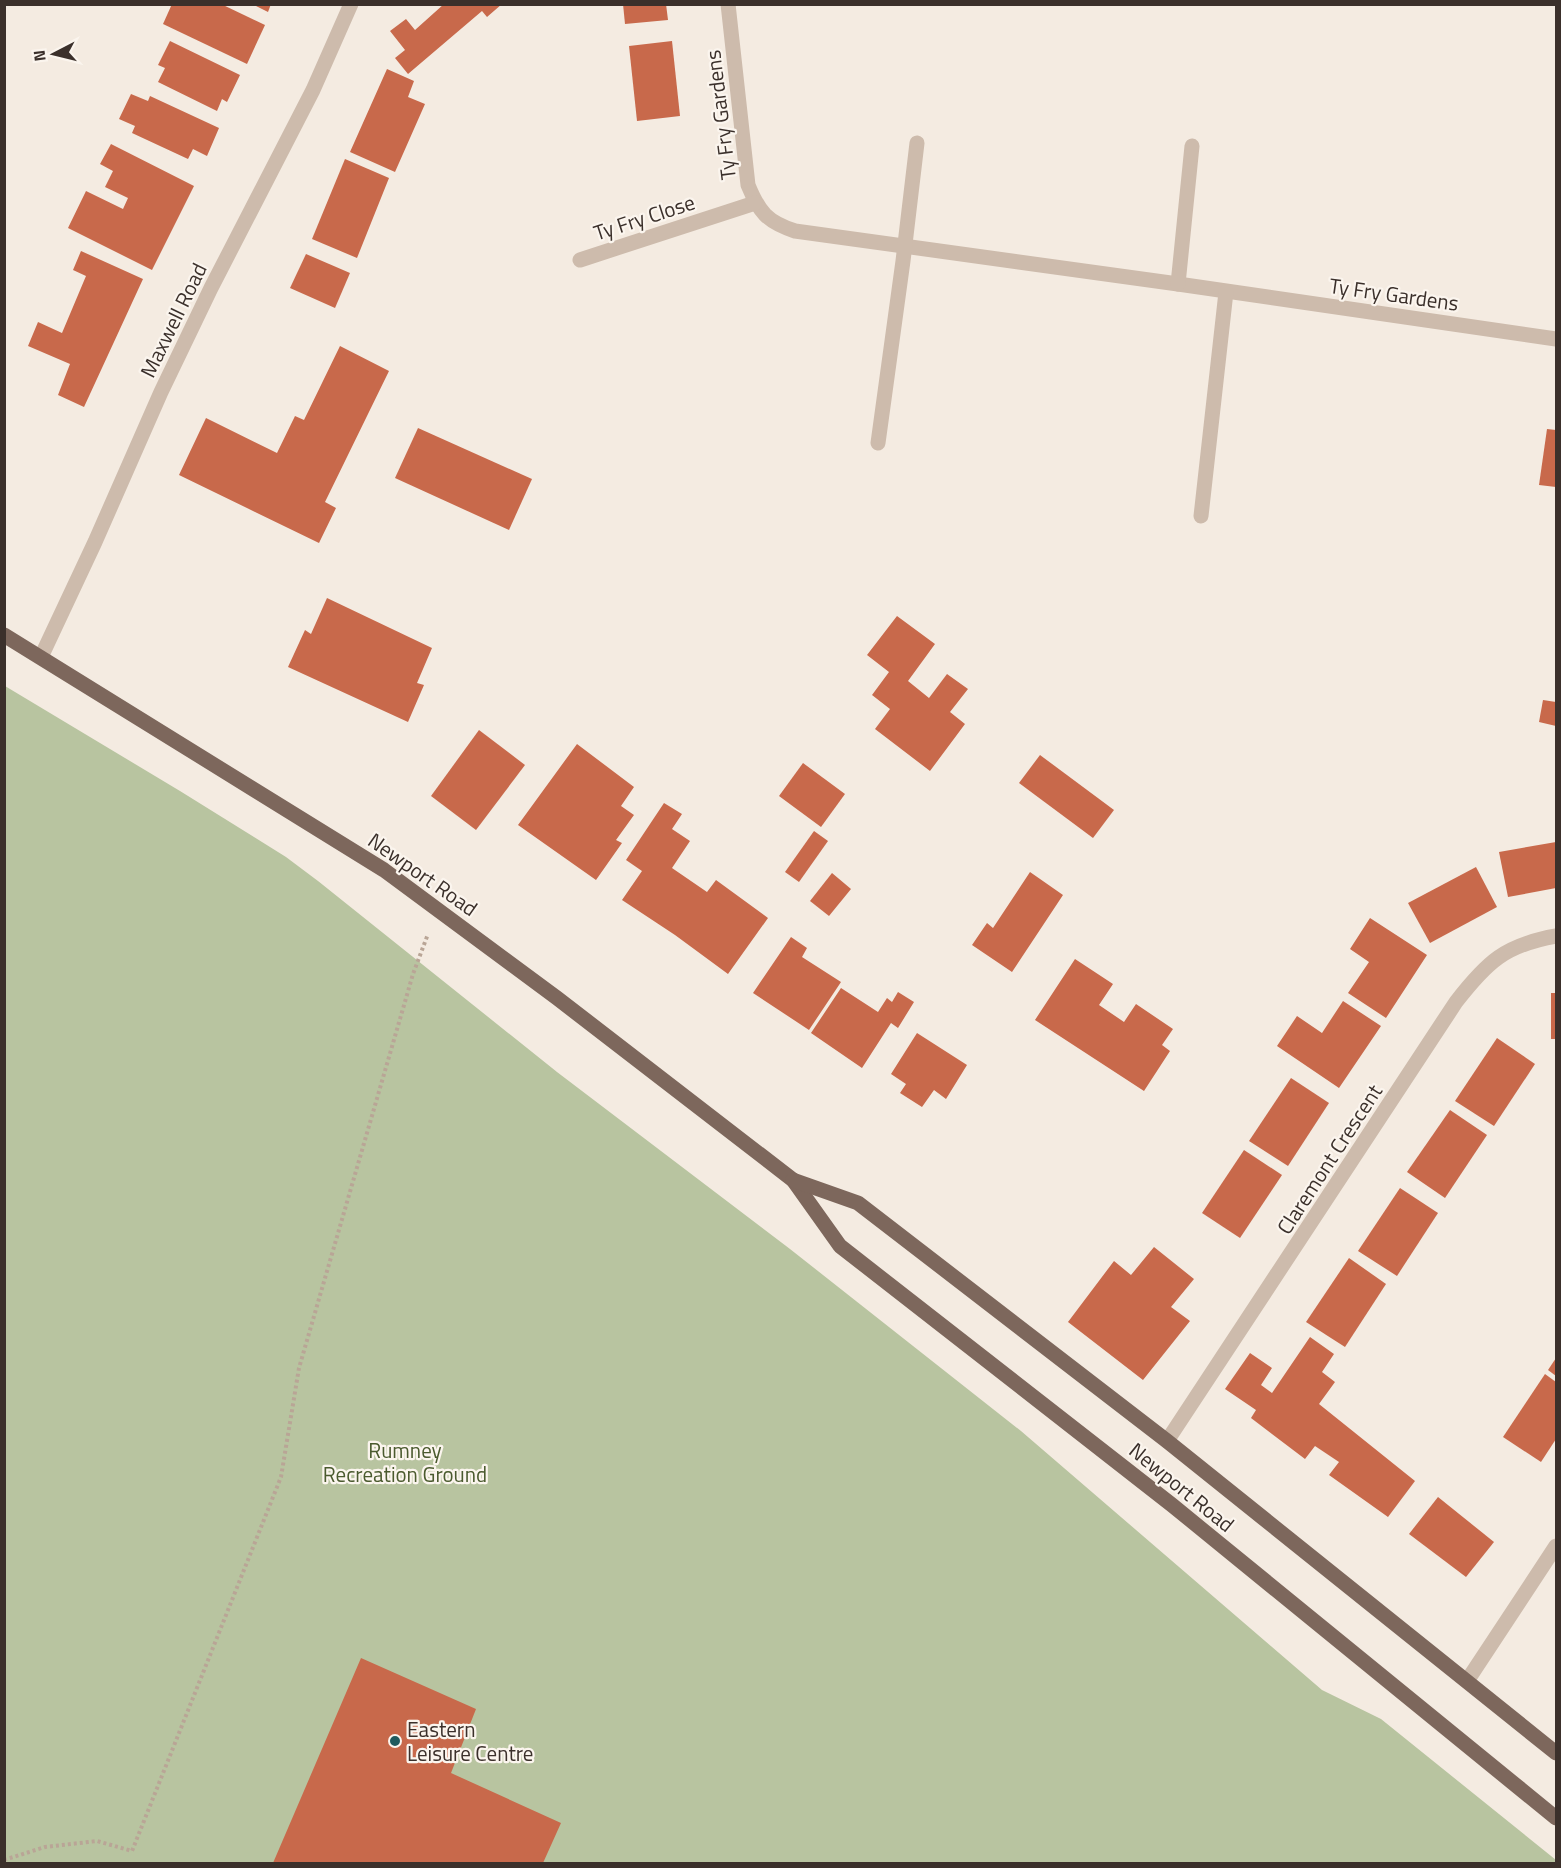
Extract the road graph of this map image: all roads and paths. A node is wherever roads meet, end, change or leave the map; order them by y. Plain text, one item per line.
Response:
1 (351, 4) edge
2 (728, 4) edge
3 (917, 143) dead end
4 (1192, 146) dead end
5 (756, 203) junction
6 (905, 245) junction
7 (580, 260) dead end
8 (1178, 284) junction
9 (1226, 292) junction
10 (1557, 339) edge
11 (878, 443) dead end
12 (1201, 516) dead end
13 (4, 635) edge
14 (41, 657) junction
15 (438, 908) junction
16 (1557, 936) edge
17 (794, 1180) junction
18 (1167, 1441) junction
19 (1557, 1546) edge
20 (1467, 1681) junction
21 (1557, 1753) edge
22 (1557, 1818) edge
23 (4, 1860) edge

1 - 14 street, Maxwell Road
2 - 5 street, Ty Fry Gardens
3 - 6 street
4 - 8 street
5 - 6 street, Ty Fry Gardens
5 - 7 street, Ty Fry Close
6 - 8 street, Ty Fry Gardens
6 - 11 street
8 - 9 street, Ty Fry Gardens
9 - 10 street, Ty Fry Gardens
9 - 12 street
13 - 14 main road, Newport Road
14 - 15 main road, Newport Road
15 - 17 main road, Newport Road
15 - 23 path
16 - 18 street, Claremont Crescent
17 - 18 main road, Newport Road
17 - 22 main road, Newport Road
18 - 20 main road, Newport Road
19 - 20 street
20 - 21 main road, Newport Road

